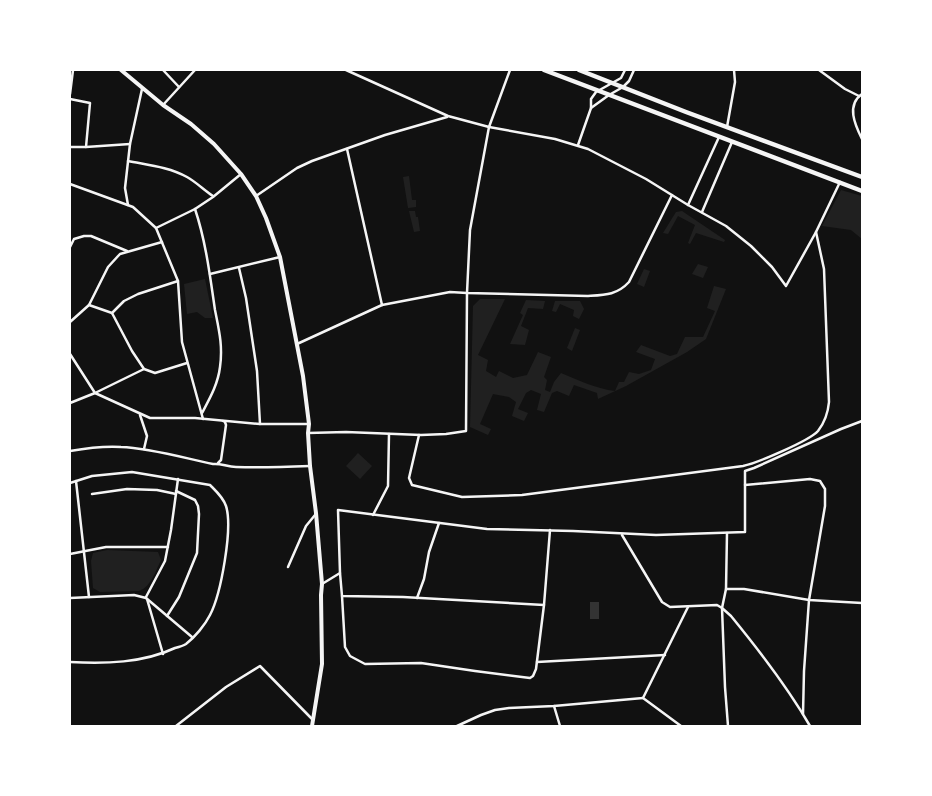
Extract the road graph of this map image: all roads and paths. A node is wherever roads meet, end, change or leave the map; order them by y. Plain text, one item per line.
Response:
1 (72, 70) edge
2 (121, 70) edge
3 (163, 70) edge
4 (195, 70) edge
5 (346, 70) edge
6 (510, 70) edge
7 (544, 70) edge
8 (579, 70) edge
9 (625, 70) edge
10 (634, 70) edge
11 (734, 70) edge
12 (819, 70) edge
13 (612, 83) junction
14 (179, 87) junction
15 (623, 87) junction
16 (142, 89) junction
17 (598, 91) junction
18 (70, 94) edge
19 (609, 95) junction
20 (861, 95) edge
21 (70, 98) edge
22 (163, 105) junction
23 (591, 108) junction
24 (448, 116) junction
25 (489, 126) junction
26 (727, 127) junction
27 (719, 137) junction
28 (862, 139) edge
29 (732, 142) junction
30 (130, 144) junction
31 (578, 145) junction
32 (86, 147) junction
33 (70, 148) edge
34 (347, 149) junction
35 (128, 161) junction
36 (241, 174) junction
37 (862, 177) edge
38 (840, 182) junction
39 (70, 184) edge
40 (862, 191) edge
41 (672, 195) junction
42 (256, 196) junction
43 (213, 197) junction
44 (128, 205) junction
45 (688, 205) junction
46 (195, 209) junction
47 (702, 212) junction
48 (156, 228) junction
49 (816, 232) junction
50 (70, 237) edge
51 (74, 239) junction
52 (162, 242) junction
53 (70, 246) edge
54 (128, 252) junction
55 (280, 257) junction
56 (239, 268) junction
57 (210, 274) junction
58 (178, 281) junction
59 (467, 293) junction
60 (89, 305) junction
61 (382, 305) junction
62 (112, 313) junction
63 (70, 322) edge
64 (297, 344) junction
65 (70, 354) edge
66 (187, 363) junction
67 (144, 369) junction
68 (95, 393) junction
69 (70, 403) edge
70 (202, 414) junction
71 (140, 415) junction
72 (203, 419) junction
73 (222, 420) junction
74 (862, 421) edge
75 (260, 424) junction
76 (309, 424) junction
77 (308, 433) junction
78 (389, 434) junction
79 (419, 435) junction
80 (144, 450) junction
81 (70, 451) edge
82 (218, 463) junction
83 (310, 466) junction
84 (178, 479) junction
85 (76, 481) junction
86 (70, 483) edge
87 (745, 485) junction
88 (176, 493) junction
89 (92, 494) dead end
90 (316, 513) junction
91 (374, 515) junction
92 (439, 524) junction
93 (550, 530) junction
94 (727, 533) junction
95 (622, 534) junction
96 (168, 547) junction
97 (84, 551) junction
98 (70, 554) edge
99 (288, 567) dead end
100 (340, 573) junction
101 (322, 584) junction
102 (726, 589) junction
103 (342, 596) junction
104 (89, 597) junction
105 (70, 598) edge
106 (146, 598) junction
107 (417, 598) junction
108 (809, 600) junction
109 (862, 603) edge
110 (544, 605) junction
111 (688, 607) junction
112 (722, 608) junction
113 (167, 616) junction
114 (192, 637) junction
115 (162, 654) junction
116 (665, 655) junction
117 (70, 662) edge
118 (537, 662) junction
119 (644, 698) junction
120 (554, 706) junction
121 (803, 714) junction
122 (313, 720) junction
123 (176, 726) edge
124 (312, 726) edge
125 (457, 726) edge
126 (560, 726) edge
127 (681, 726) edge
128 (728, 726) edge
129 (810, 726) edge

1 - 18 street
2 - 16 main road
3 - 14 street
4 - 14 street
5 - 24 street
6 - 25 street
7 - 17 main road
8 - 13 main road
9 - 13 street
10 - 15 street
11 - 26 street
12 - 20 street
13 - 15 main road
13 - 17 street
14 - 22 street
15 - 19 street
15 - 26 main road
16 - 22 main road
16 - 30 street
17 - 19 main road
17 - 23 street
19 - 23 street
19 - 27 main road
20 - 28 street
21 - 32 street
22 - 36 main road
23 - 31 street
24 - 25 street
24 - 34 street
25 - 31 street
25 - 59 street
26 - 37 main road
27 - 29 main road
27 - 45 street
29 - 38 main road
29 - 47 street
30 - 32 street
30 - 35 street
31 - 41 street
32 - 33 street
34 - 42 street
34 - 61 street
35 - 43 street
35 - 44 street
36 - 42 main road
36 - 43 street
38 - 40 main road
38 - 49 street
39 - 44 street
41 - 45 street
41 - 59 street
42 - 55 main road
43 - 46 street
44 - 48 street
45 - 47 street
46 - 48 street
46 - 57 street
47 - 49 street
48 - 52 street
49 - 79 street
50 - 51 street
51 - 53 street
51 - 54 street
52 - 54 street
52 - 58 street
54 - 60 street
55 - 56 street
55 - 64 main road
56 - 57 street
56 - 75 street
57 - 70 street
58 - 62 street
58 - 66 street
59 - 61 street
59 - 79 street
60 - 62 street
60 - 63 street
61 - 64 street
62 - 67 street
64 - 76 main road
65 - 68 street
66 - 67 street
66 - 70 street
67 - 68 street
68 - 69 street
68 - 71 street
70 - 72 street
71 - 72 street
71 - 80 street
72 - 73 street
73 - 75 street
73 - 82 street
74 - 87 street
75 - 76 street
76 - 77 main road
77 - 78 street
77 - 83 main road
78 - 79 street
78 - 91 street
80 - 81 street
80 - 82 street
82 - 83 street
83 - 90 main road
84 - 85 street
84 - 88 street
84 - 114 street
85 - 86 street
85 - 97 street
87 - 94 street
87 - 108 street
88 - 89 street
88 - 96 street
88 - 113 street
90 - 99 street
90 - 101 main road
91 - 92 street
91 - 100 street
92 - 93 street
92 - 107 street
93 - 95 street
93 - 110 street
94 - 95 street
94 - 102 street
95 - 111 street
96 - 97 street
96 - 106 street
97 - 98 street
97 - 104 street
100 - 101 street
100 - 103 street
101 - 122 main road
102 - 108 street
102 - 112 street
103 - 107 street
103 - 118 street
104 - 105 street
104 - 106 street
106 - 113 street
106 - 115 street
107 - 110 street
108 - 109 street
108 - 121 street
110 - 118 street
111 - 112 street
111 - 116 street
112 - 121 street
112 - 128 street
113 - 114 street
114 - 115 street
115 - 117 street
116 - 118 street
116 - 119 street
119 - 120 street
119 - 127 street
120 - 125 street
120 - 126 street
121 - 129 street
122 - 123 street
122 - 124 main road

